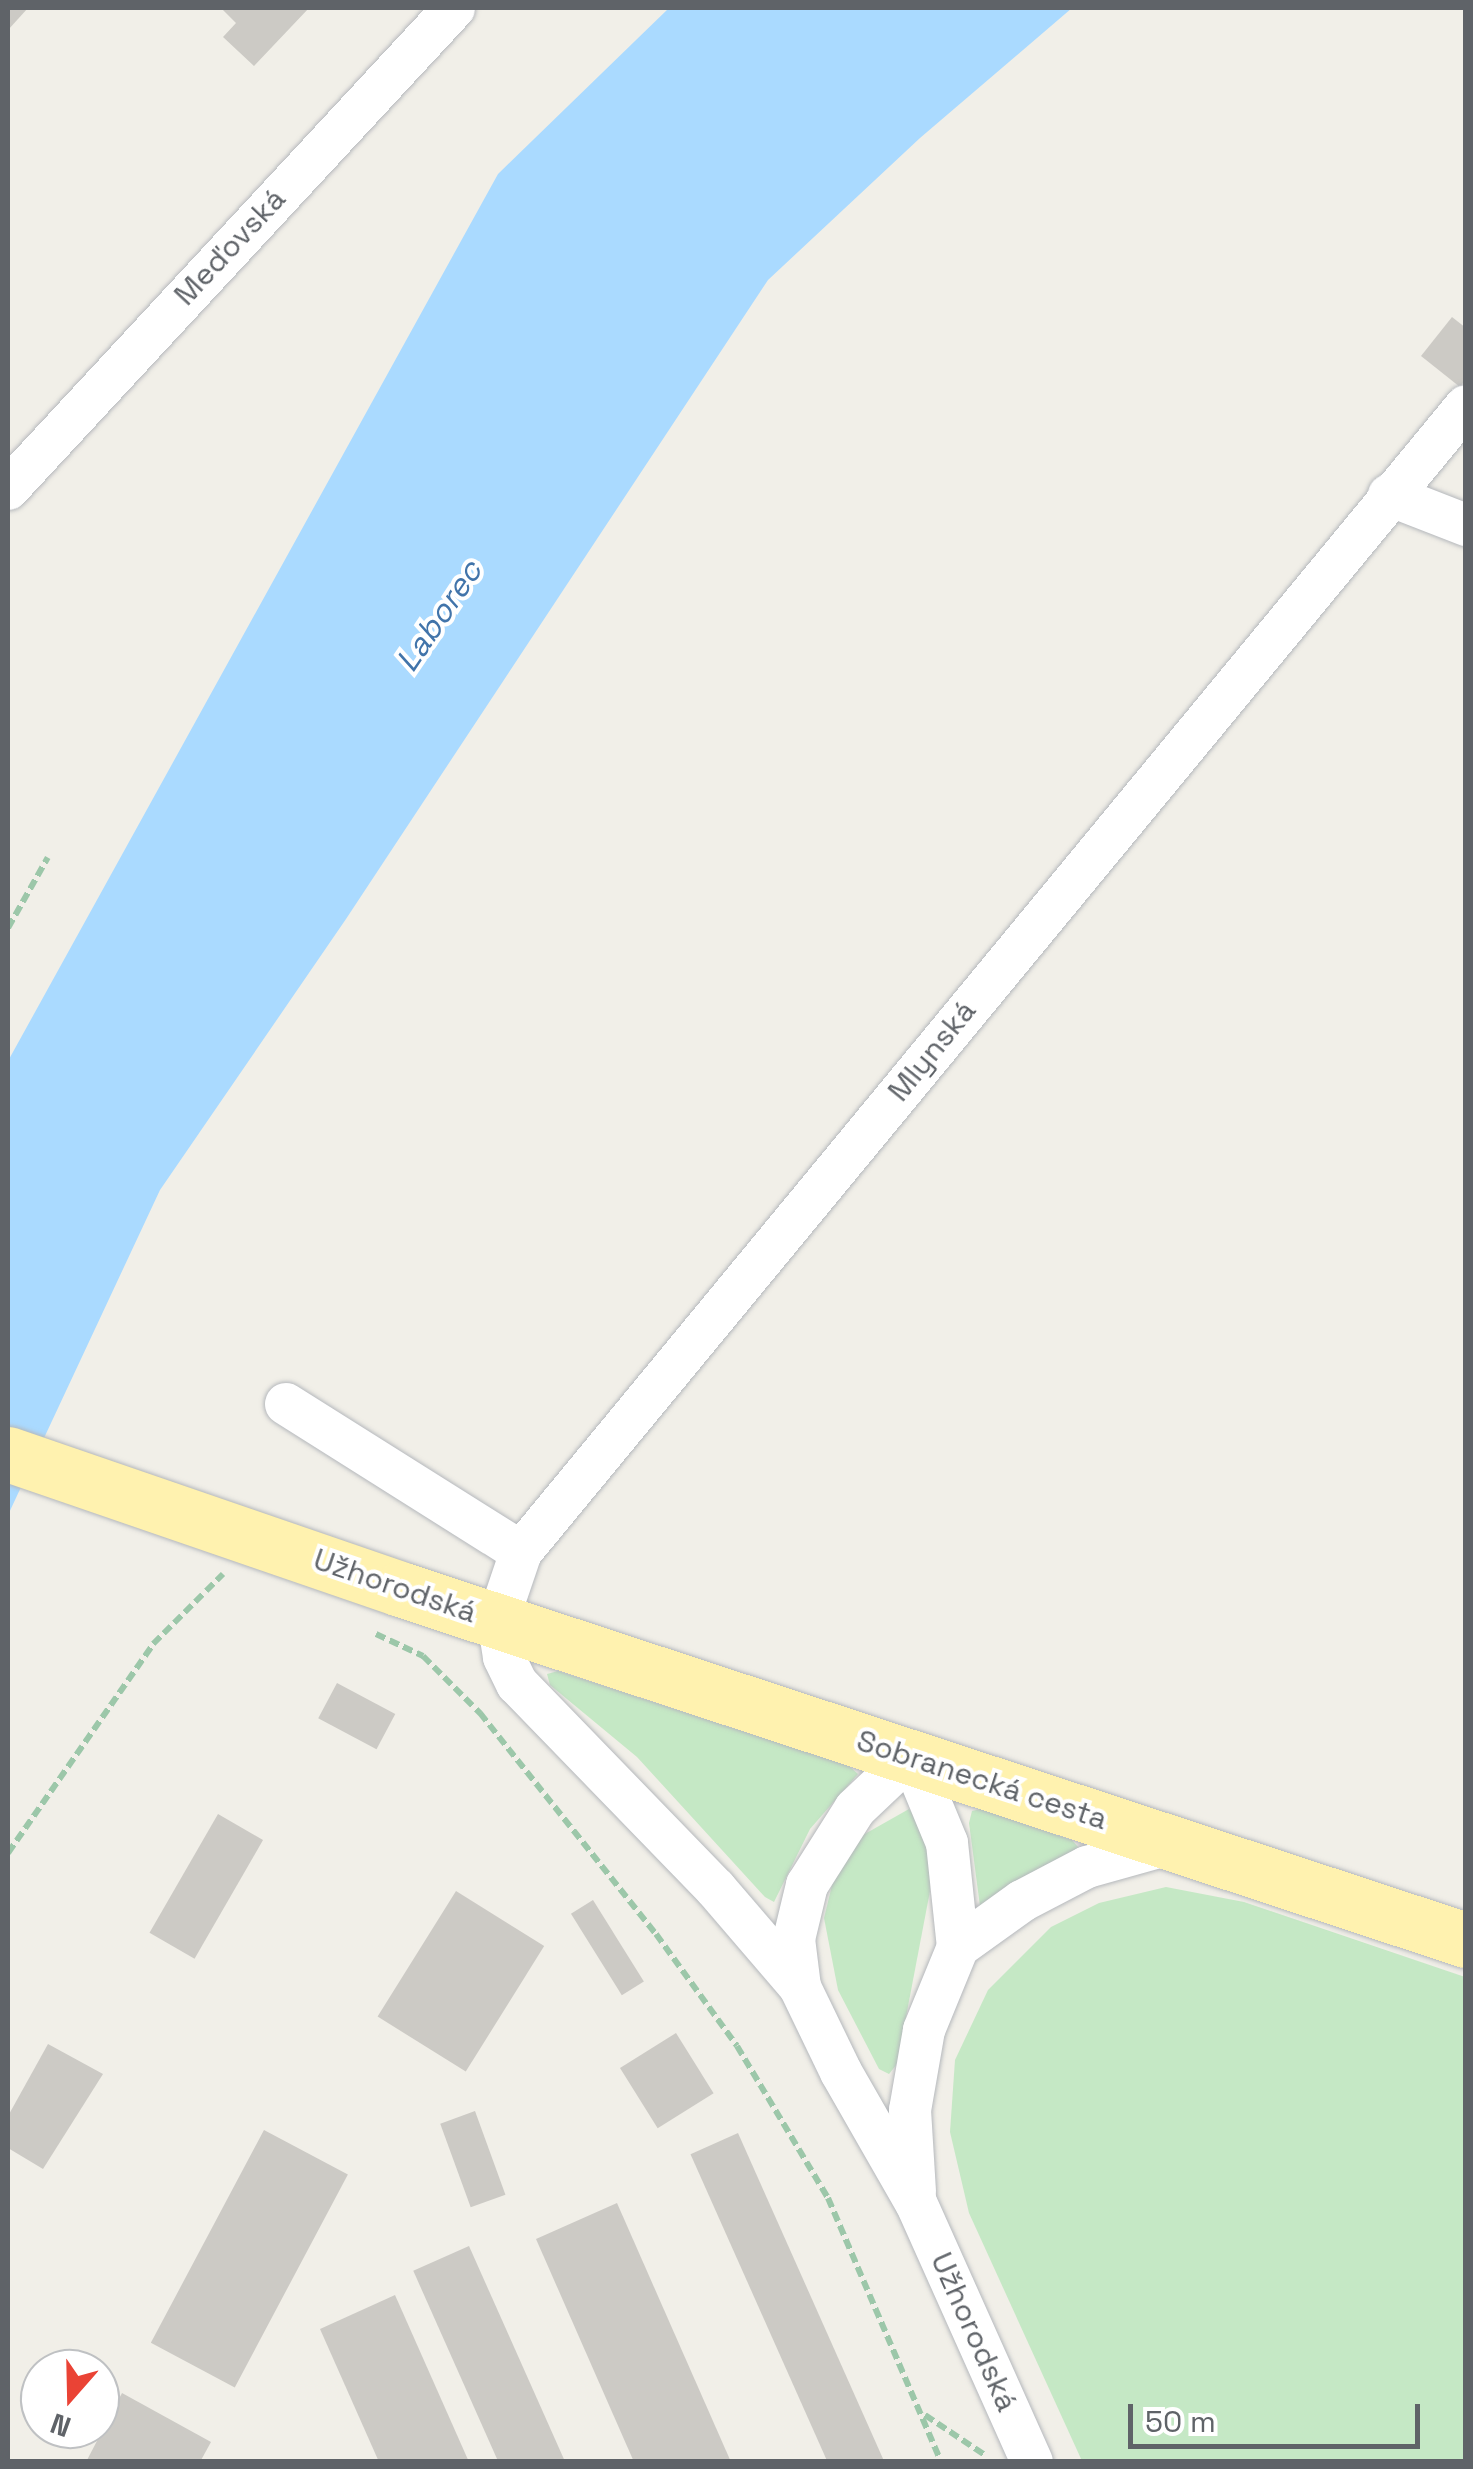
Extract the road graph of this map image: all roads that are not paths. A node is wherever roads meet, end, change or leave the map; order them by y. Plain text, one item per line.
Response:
1 (454, 8) edge
2 (1466, 406) edge
3 (8, 489) edge
4 (1389, 495) junction
5 (1466, 525) edge
6 (286, 1404) dead end
7 (8, 1454) edge
8 (521, 1552) junction
9 (498, 1620) junction
10 (912, 1756) junction
11 (1173, 1842) junction
12 (1466, 1940) edge
13 (958, 1947) junction
14 (800, 1987) junction
15 (916, 2203) junction
16 (1032, 2462) edge

1 - 3 street, Meďovská
2 - 4 street, Mlynská
4 - 5 street
4 - 8 street, Mlynská
6 - 8 street
7 - 9 main road, Užhorodská
8 - 9 street, Mlynská
9 - 10 main road, Sobranecká cesta
9 - 14 street, Užhorodská
10 - 11 main road, Sobranecká cesta
10 - 13 street, Užhorodská
10 - 14 street, Užhorodská
11 - 12 main road, Sobranecká cesta
11 - 13 street
13 - 15 street, Užhorodská
14 - 15 street, Užhorodská
15 - 16 street, Užhorodská

